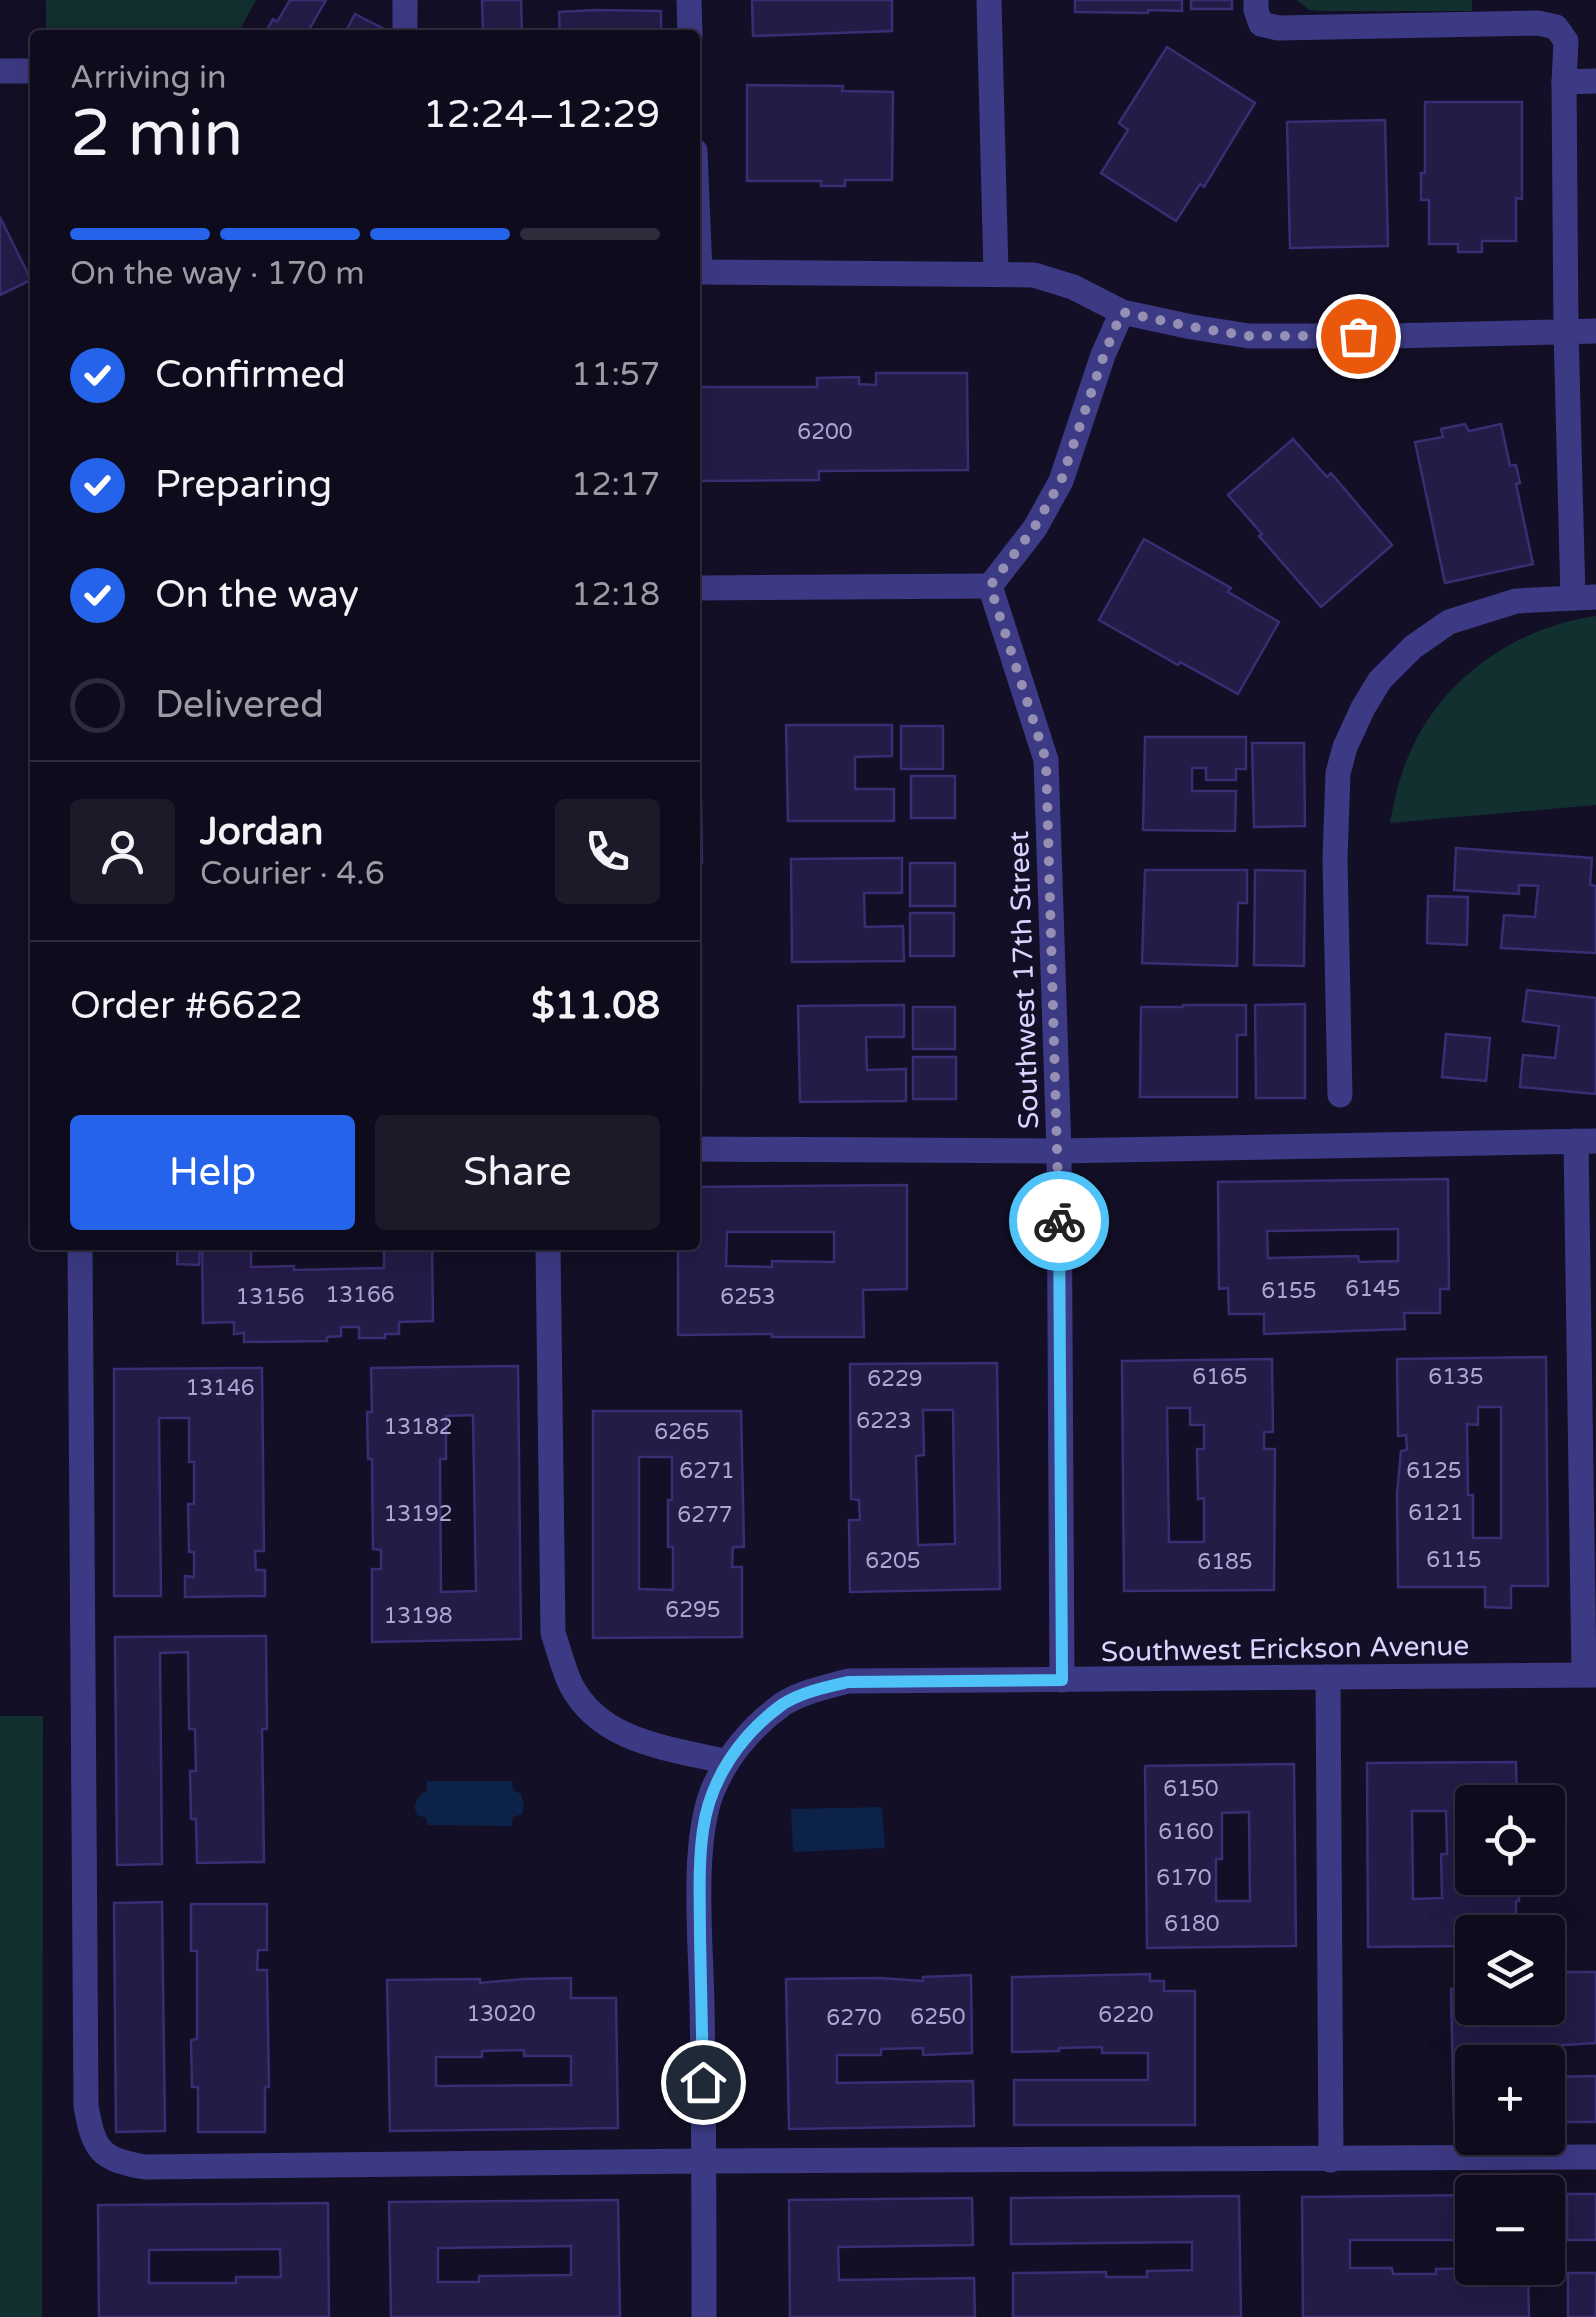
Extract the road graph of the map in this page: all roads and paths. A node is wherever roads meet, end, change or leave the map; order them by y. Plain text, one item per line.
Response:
1 (405, 0) edge
2 (688, 0) edge
3 (990, 0) edge
4 (1256, 0) edge
5 (405, 30) edge
6 (690, 30) edge
7 (0, 71) edge
8 (30, 71) edge
9 (1564, 82) junction
10 (1596, 82) edge
11 (700, 272) edge
12 (996, 274) junction
13 (1122, 312) junction
14 (1566, 331) junction
15 (1596, 331) edge
16 (990, 586) junction
17 (700, 588) edge
18 (1585, 598) edge
19 (1340, 1094) dead end
20 (1586, 1141) edge
21 (700, 1149) edge
22 (1058, 1151) junction
23 (80, 1250) edge
24 (548, 1250) edge
25 (1590, 1675) edge
26 (1328, 1677) junction
27 (1062, 1680) junction
28 (727, 1762) junction
29 (1596, 2157) edge
30 (1331, 2160) junction
31 (705, 2161) junction
32 (704, 2317) edge

1 - 5 street
2 - 6 street
3 - 12 street
4 - 9 street
7 - 8 street
9 - 10 street
9 - 14 street
11 - 12 street
12 - 13 street
13 - 14 street
13 - 16 street
14 - 15 street
14 - 18 street
16 - 17 street
16 - 22 street, Southwest 17th Street
18 - 19 street
20 - 22 street
20 - 25 street
21 - 22 street
22 - 27 street, Southwest 17th Street
23 - 31 street
24 - 28 street
25 - 26 street, Southwest Erickson Avenue
26 - 27 street, Southwest Erickson Avenue
26 - 30 street
27 - 28 street, Southwest Erickson Avenue
28 - 31 street
29 - 30 street
30 - 31 street
31 - 32 street

